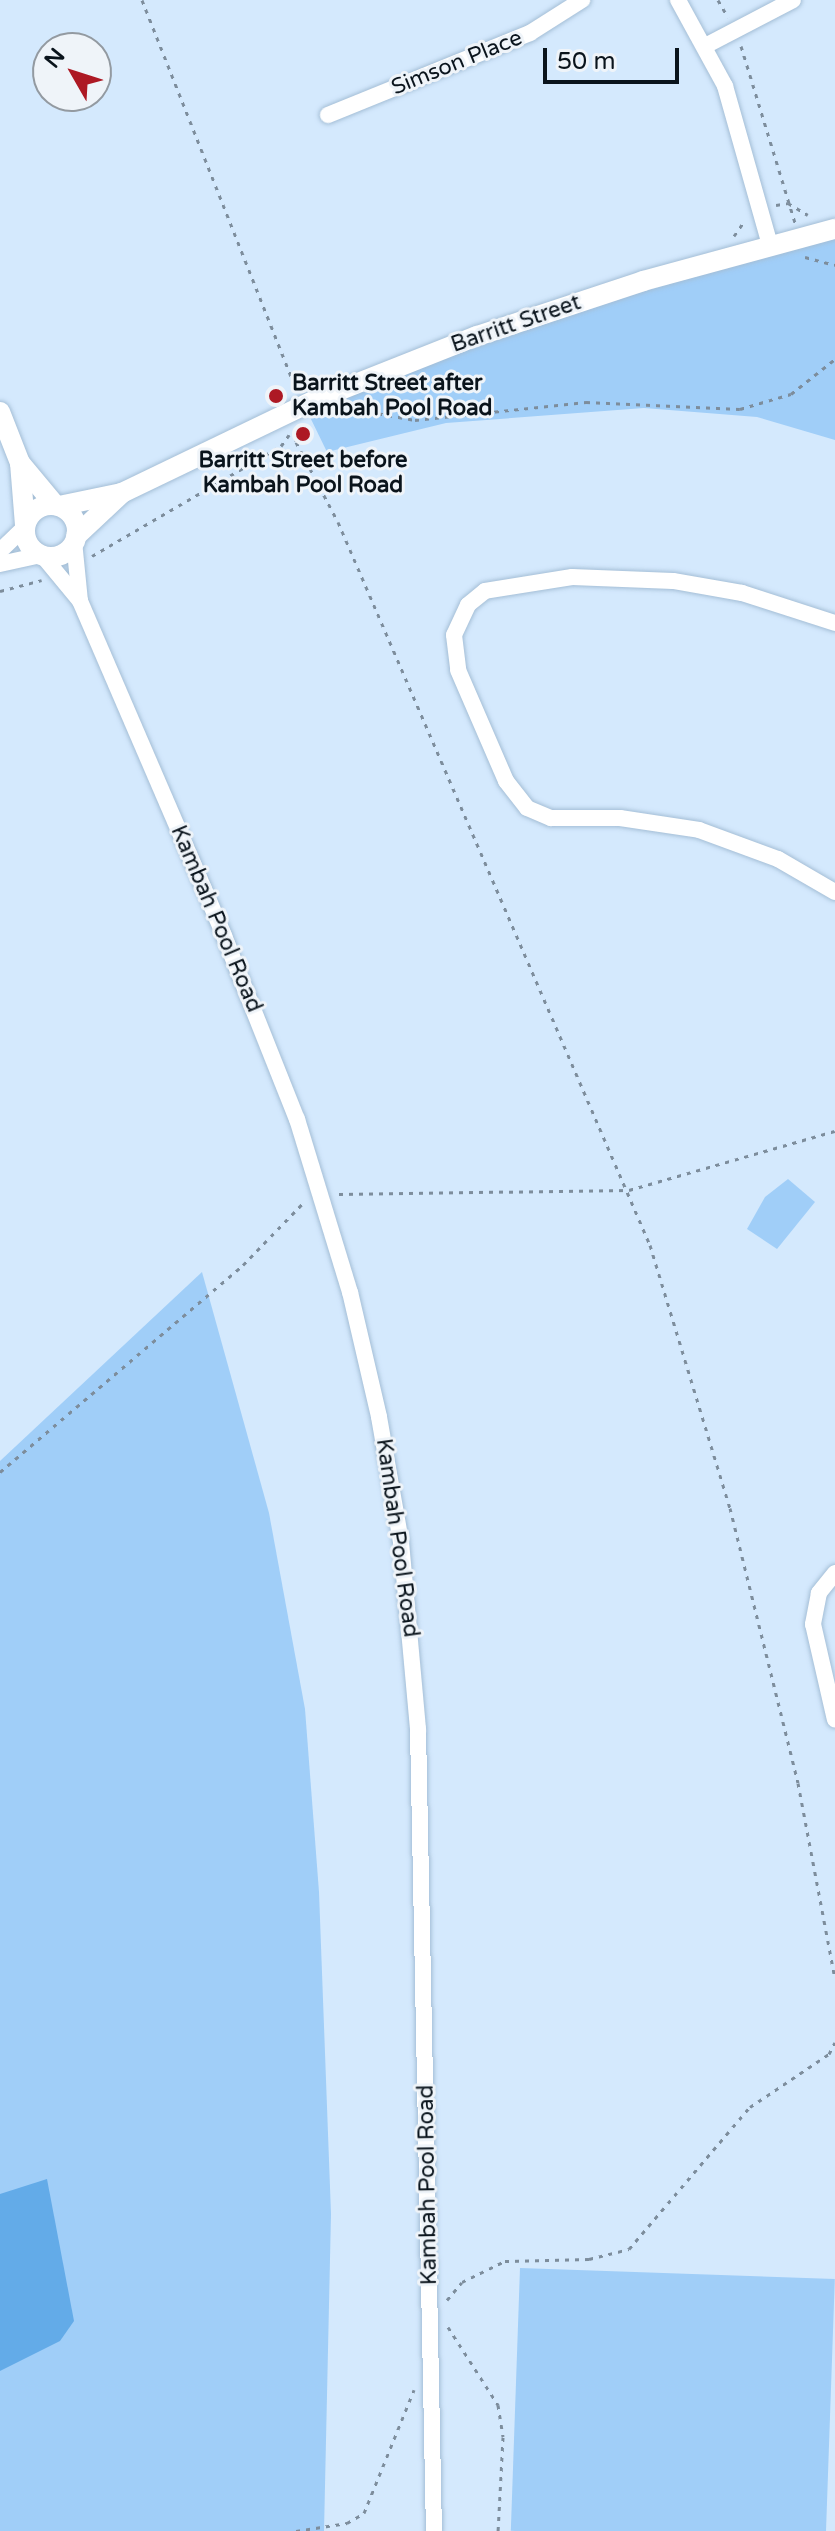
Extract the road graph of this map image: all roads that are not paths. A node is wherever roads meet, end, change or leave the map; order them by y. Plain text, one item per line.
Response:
1 (582, 0) edge
2 (678, 0) edge
3 (793, 0) edge
4 (707, 45) junction
5 (328, 115) dead end
6 (835, 229) edge
7 (770, 245) junction
8 (0, 412) edge
9 (20, 463) junction
10 (122, 493) junction
11 (57, 506) junction
12 (25, 526) junction
13 (75, 538) junction
14 (0, 551) edge
15 (41, 555) junction
16 (0, 564) edge
17 (80, 601) junction
18 (835, 623) edge
19 (835, 892) edge
20 (835, 1573) edge
21 (835, 1720) edge
22 (434, 2531) edge

1 - 5 street, Simson Place
2 - 4 street
3 - 4 street
4 - 7 street
6 - 7 street, Barritt Street
7 - 10 street, Barritt Street
8 - 9 street
9 - 11 street
9 - 12 street
10 - 11 street, Barritt Street
10 - 13 street, Barritt Street
11 - 12 street
11 - 13 street
12 - 14 street
12 - 15 street
13 - 15 street
13 - 17 street, Kambah Pool Road
15 - 16 street
15 - 17 street, Kambah Pool Road
17 - 22 street, Kambah Pool Road
18 - 19 street
20 - 21 street

